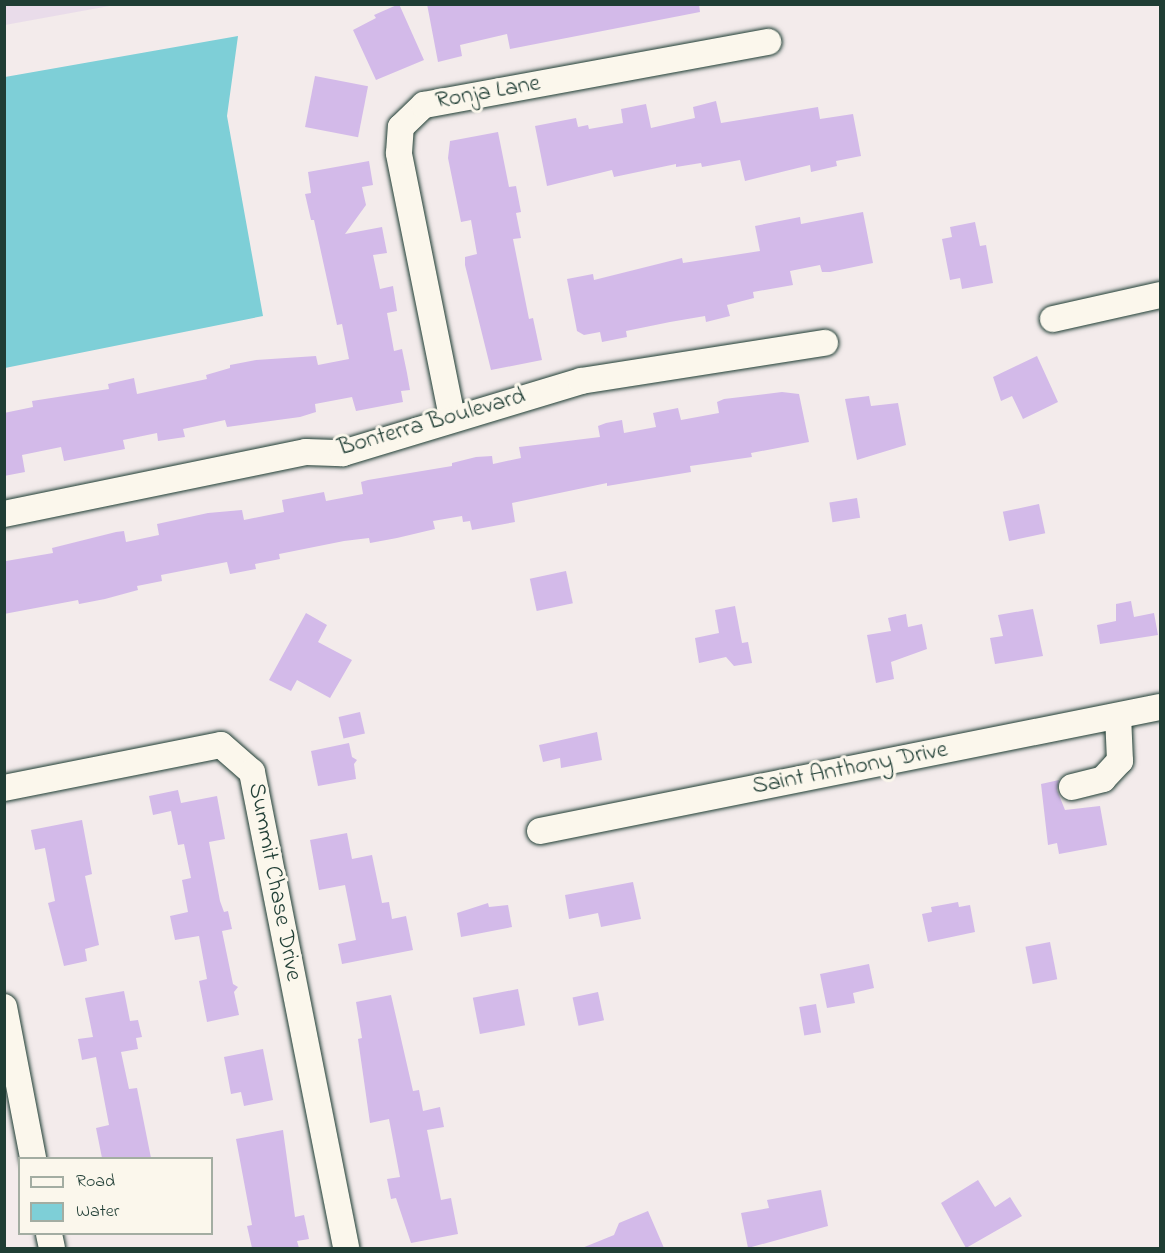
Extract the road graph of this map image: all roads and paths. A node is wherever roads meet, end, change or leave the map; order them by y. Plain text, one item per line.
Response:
1 (768, 42) dead end
2 (1161, 295) edge
3 (1053, 319) dead end
4 (825, 343) dead end
5 (452, 417) junction
6 (4, 514) edge
7 (1161, 707) edge
8 (1118, 716) junction
9 (1072, 787) dead end
10 (4, 788) edge
11 (540, 831) dead end
12 (4, 1007) edge
13 (10, 1079) edge
14 (33, 1157) edge
15 (346, 1248) edge

1 - 5 street, Ronja Lane
2 - 3 street
4 - 5 street, Bonterra Boulevard
5 - 6 street, Bonterra Boulevard
7 - 8 street, Saint Anthony Drive
8 - 9 street
8 - 11 street, Saint Anthony Drive
10 - 15 street, Summit Chase Drive
12 - 13 street
13 - 14 street

